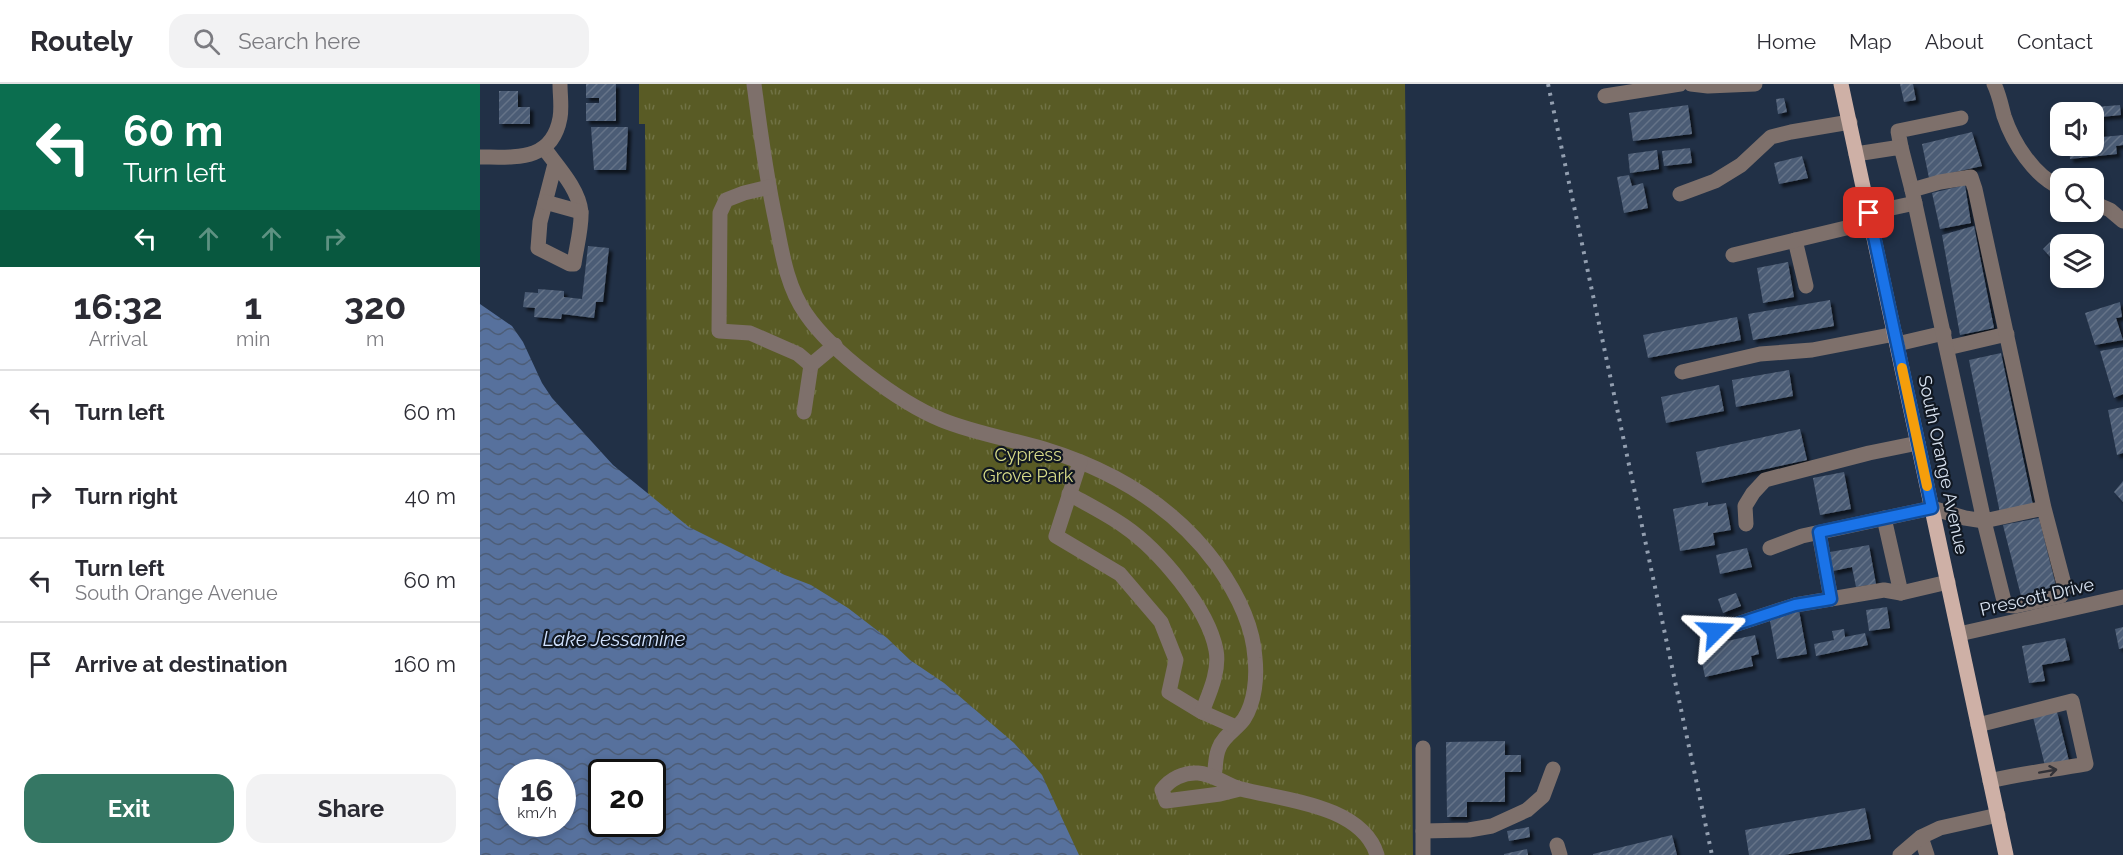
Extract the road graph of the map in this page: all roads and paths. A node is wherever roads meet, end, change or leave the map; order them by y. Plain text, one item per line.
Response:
1 (560, 84) edge
2 (754, 84) edge
3 (1680, 84) edge
4 (1692, 84) edge
5 (1755, 84) edge
6 (1841, 84) edge
7 (1994, 84) edge
8 (1605, 96) dead end
9 (1960, 118) dead end
10 (1850, 122) junction
11 (1901, 147) junction
12 (544, 148) junction
13 (1856, 154) junction
14 (480, 157) edge
15 (555, 164) junction
16 (2050, 183) edge
17 (769, 187) junction
18 (1680, 194) dead end
19 (1913, 196) junction
20 (545, 202) junction
21 (2104, 207) edge
22 (581, 212) junction
23 (1870, 217) junction
24 (2123, 221) edge
25 (1795, 240) junction
26 (1733, 255) dead end
27 (1806, 286) dead end
28 (2007, 334) junction
29 (1896, 339) junction
30 (1945, 341) junction
31 (835, 345) junction
32 (812, 364) junction
33 (1682, 372) dead end
34 (804, 412) dead end
35 (1918, 443) junction
36 (1080, 462) junction
37 (1069, 494) junction
38 (1932, 508) junction
39 (2044, 508) junction
40 (1884, 518) junction
41 (1984, 521) junction
42 (1746, 524) dead end
43 (1819, 532) junction
44 (1770, 548) dead end
45 (1948, 582) junction
46 (1901, 593) junction
47 (2123, 597) edge
48 (1831, 599) junction
49 (1716, 631) dead end
50 (1959, 634) junction
51 (1202, 712) junction
52 (1978, 725) junction
53 (1236, 727) junction
54 (1424, 748) dead end
55 (1553, 769) dead end
56 (1214, 776) junction
57 (1990, 781) junction
58 (1240, 789) junction
59 (1998, 815) junction
60 (1423, 831) junction
61 (1921, 837) junction
62 (1377, 855) edge
63 (1423, 855) edge
64 (1900, 855) edge
65 (1927, 855) edge
66 (2006, 855) edge

1 - 12 street
2 - 17 street
3 - 8 street
4 - 5 street
6 - 10 main road, South Orange Avenue
7 - 16 street
9 - 11 street
10 - 13 main road, South Orange Avenue
10 - 18 street
11 - 13 street
11 - 19 street
12 - 14 street
12 - 15 street
13 - 23 main road, South Orange Avenue
15 - 20 street
15 - 22 street
17 - 31 street
17 - 32 street
19 - 23 street
19 - 28 street
19 - 30 street
20 - 22 street
20 - 22 street
21 - 24 street
23 - 25 street
23 - 29 main road, South Orange Avenue
25 - 26 street
25 - 27 street
28 - 30 street
28 - 39 street
29 - 30 street
29 - 33 street
29 - 35 main road, South Orange Avenue
30 - 41 street
31 - 32 street
31 - 36 street
32 - 34 street
35 - 38 main road, South Orange Avenue
35 - 42 street
36 - 37 street
36 - 53 street
37 - 51 street
37 - 51 street
38 - 40 street
38 - 41 street
38 - 45 main road, South Orange Avenue
39 - 41 street
39 - 41 street
40 - 43 street
40 - 46 street
43 - 44 street
43 - 48 street
45 - 46 street
45 - 50 main road, South Orange Avenue
46 - 48 street
47 - 50 street, Prescott Drive
48 - 49 street
50 - 52 main road, South Orange Avenue
51 - 53 street
52 - 57 main road, South Orange Avenue
57 -> 52 street
53 - 56 street
54 - 60 street
55 - 60 street
56 - 58 street
56 - 58 street
57 - 59 main road, South Orange Avenue
58 - 62 street
59 - 61 street
59 - 66 main road, South Orange Avenue
60 - 63 street
61 - 64 street
61 - 65 street

